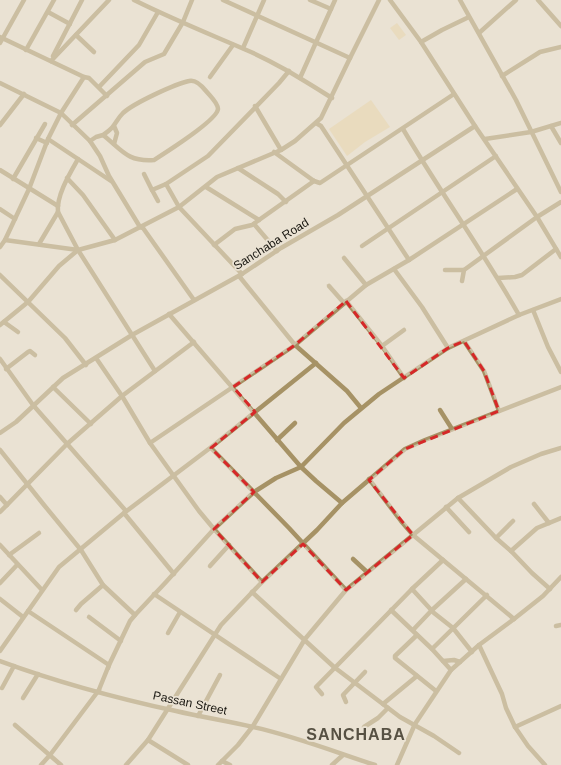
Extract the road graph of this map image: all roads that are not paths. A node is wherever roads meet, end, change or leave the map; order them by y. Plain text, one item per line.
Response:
1 (24, 0) edge
2 (54, 0) edge
3 (82, 0) edge
4 (109, 0) edge
5 (134, 0) edge
6 (192, 0) edge
7 (223, 0) edge
8 (264, 0) edge
9 (310, 0) edge
10 (335, 0) edge
11 (379, 0) edge
12 (390, 0) edge
13 (460, 0) edge
14 (516, 0) edge
15 (538, 0) edge
16 (331, 9) junction
17 (48, 12) junction
18 (158, 12) junction
19 (257, 15) junction
20 (469, 17) junction
21 (183, 22) junction
22 (70, 24) junction
23 (561, 26) edge
24 (479, 33) junction
25 (76, 35) junction
26 (1, 39) edge
27 (421, 42) junction
28 (316, 43) junction
29 (233, 45) junction
30 (561, 47) edge
31 (243, 48) junction
32 (26, 50) junction
33 (94, 52) dead end
34 (350, 58) junction
35 (51, 61) junction
36 (288, 71) junction
37 (502, 76) junction
38 (84, 77) junction
39 (210, 77) dead end
40 (300, 78) junction
41 (1, 86) edge
42 (99, 87) junction
43 (24, 94) junction
44 (454, 94) junction
45 (107, 96) junction
46 (332, 98) junction
47 (255, 106) junction
48 (60, 113) junction
49 (316, 123) junction
50 (561, 123) edge
51 (44, 124) dead end
52 (0, 125) edge
53 (72, 125) junction
54 (114, 126) junction
55 (475, 126) junction
56 (551, 126) junction
57 (403, 129) junction
58 (531, 132) junction
59 (103, 135) junction
60 (36, 138) junction
61 (485, 140) junction
62 (48, 141) junction
63 (90, 141) junction
64 (561, 143) edge
65 (114, 144) junction
66 (281, 150) junction
67 (274, 152) junction
68 (496, 156) junction
69 (78, 160) junction
70 (421, 161) junction
71 (346, 166) junction
72 (238, 168) junction
73 (0, 170) edge
74 (144, 174) dead end
75 (67, 178) junction
76 (13, 179) junction
77 (314, 181) junction
78 (112, 182) junction
79 (166, 184) junction
80 (559, 184) edge
81 (206, 187) junction
82 (29, 189) junction
83 (517, 189) junction
84 (152, 190) junction
85 (442, 192) junction
86 (561, 192) edge
87 (367, 196) junction
88 (158, 201) dead end
89 (286, 202) junction
90 (561, 202) edge
91 (58, 206) junction
92 (179, 207) junction
93 (0, 209) edge
94 (58, 212) junction
95 (537, 217) junction
96 (15, 219) junction
97 (259, 220) junction
98 (254, 224) junction
99 (462, 225) junction
100 (140, 227) junction
101 (389, 229) junction
102 (5, 240) junction
103 (115, 240) junction
104 (39, 244) junction
105 (214, 245) junction
106 (362, 246) dead end
107 (0, 247) edge
108 (556, 249) junction
109 (78, 250) junction
110 (277, 251) junction
111 (482, 256) junction
112 (561, 257) edge
113 (344, 258) dead end
114 (409, 260) junction
115 (394, 269) junction
116 (444, 270) dead end
117 (464, 270) junction
118 (0, 275) edge
119 (240, 275) junction
120 (498, 278) junction
121 (462, 280) dead end
122 (366, 285) junction
123 (329, 286) dead end
124 (561, 299) edge
125 (194, 300) junction
126 (28, 302) junction
127 (345, 302) junction
128 (533, 310) junction
129 (169, 314) junction
130 (518, 315) junction
131 (2, 323) edge
132 (404, 330) dead end
133 (18, 332) dead end
134 (132, 335) junction
135 (464, 341) junction
136 (194, 342) junction
137 (295, 345) junction
138 (382, 346) junction
139 (448, 348) junction
140 (35, 355) dead end
141 (96, 358) junction
142 (0, 359) edge
143 (316, 363) junction
144 (86, 365) junction
145 (6, 369) junction
146 (155, 371) junction
147 (561, 372) edge
148 (404, 378) junction
149 (53, 387) junction
150 (233, 387) junction
151 (561, 387) edge
152 (122, 396) junction
153 (33, 405) junction
154 (361, 408) junction
155 (440, 410) dead end
156 (499, 411) junction
157 (255, 412) junction
158 (294, 423) dead end
159 (91, 424) junction
160 (452, 429) junction
161 (0, 433) edge
162 (277, 440) junction
163 (150, 443) junction
164 (67, 444) junction
165 (211, 448) junction
166 (561, 448) edge
167 (0, 450) edge
168 (301, 467) junction
169 (173, 476) junction
170 (369, 479) junction
171 (27, 484) junction
172 (254, 492) junction
173 (0, 497) edge
174 (458, 498) junction
175 (342, 503) junction
176 (534, 504) dead end
177 (7, 505) junction
178 (446, 507) junction
179 (0, 512) edge
180 (125, 512) junction
181 (561, 518) edge
182 (513, 521) dead end
183 (549, 523) junction
184 (214, 529) junction
185 (469, 532) dead end
186 (39, 533) dead end
187 (413, 535) junction
188 (496, 538) junction
189 (303, 544) junction
190 (0, 545) edge
191 (229, 545) junction
192 (81, 550) junction
193 (511, 551) junction
194 (9, 555) junction
195 (353, 559) dead end
196 (443, 560) junction
197 (17, 564) junction
198 (210, 566) dead end
199 (367, 572) junction
200 (174, 574) junction
201 (561, 577) edge
202 (466, 579) junction
203 (262, 582) junction
204 (0, 583) edge
205 (103, 585) junction
206 (412, 589) junction
207 (550, 589) junction
208 (42, 590) junction
209 (346, 590) junction
210 (252, 592) junction
211 (154, 594) junction
212 (487, 596) junction
213 (0, 599) edge
214 (76, 610) dead end
215 (391, 610) junction
216 (432, 610) junction
217 (28, 611) junction
218 (180, 612) junction
219 (135, 614) junction
220 (23, 617) junction
221 (89, 617) dead end
222 (514, 619) junction
223 (453, 628) junction
224 (413, 630) junction
225 (168, 633) dead end
226 (214, 635) junction
227 (417, 635) junction
228 (305, 639) junction
229 (121, 641) junction
230 (479, 645) junction
231 (432, 649) junction
232 (0, 651) edge
233 (472, 652) junction
234 (0, 661) edge
235 (442, 661) junction
236 (460, 662) junction
237 (14, 666) junction
238 (334, 667) junction
239 (451, 670) junction
240 (365, 672) dead end
241 (38, 674) junction
242 (220, 675) dead end
243 (417, 676) junction
244 (281, 679) junction
245 (355, 683) junction
246 (101, 685) junction
247 (2, 688) dead end
248 (436, 691) junction
249 (98, 692) junction
250 (322, 694) dead end
251 (23, 698) dead end
252 (346, 702) dead end
253 (383, 704) junction
254 (561, 706) edge
255 (388, 708) junction
256 (168, 710) junction
257 (198, 716) junction
258 (415, 724) junction
259 (14, 725) dead end
260 (253, 726) junction
261 (364, 727) dead end
262 (514, 727) junction
263 (148, 740) junction
264 (460, 753) dead end
265 (50, 755) junction
266 (343, 755) junction
267 (222, 761) junction
268 (41, 765) edge
269 (61, 765) edge
270 (126, 765) edge
271 (188, 765) edge
272 (218, 765) edge
273 (230, 765) edge
274 (332, 765) edge
275 (374, 765) edge
276 (397, 765) edge
277 (543, 765) edge

1 - 26 street
2 - 17 street
3 - 22 street
4 - 25 street
5 - 18 street
6 - 21 street
7 - 19 street
8 - 19 street
9 - 16 street
10 - 16 street
11 - 34 street
12 - 27 street
13 - 20 street
14 - 24 street
15 - 23 street
16 - 28 street
17 - 22 street
17 - 32 street
18 - 21 street
18 - 42 street
19 - 28 street
19 - 31 street
20 - 24 street
20 - 27 street
21 - 29 street
21 - 45 street
22 - 35 street
24 - 37 street
25 - 33 street
25 - 35 street
26 - 32 street
27 - 44 street
28 - 34 street
28 - 40 street
29 - 31 street
29 - 39 street
30 - 37 street
31 - 36 street
32 - 35 street
34 - 46 street
35 - 38 street
36 - 40 street
36 - 47 street
37 - 58 street
38 - 42 street
38 - 48 street
40 - 46 street
41 - 43 street
42 - 45 street
43 - 48 street
43 - 52 street
44 - 55 street
44 - 57 street
45 - 53 street
46 - 49 street
47 - 66 street
47 - 79 street
48 - 53 street
48 - 62 street
49 - 66 street
49 - 71 street
50 - 56 street
51 - 60 street
53 - 63 street
54 - 59 street
54 - 65 street
54 - 65 street
55 - 61 street
55 - 70 street, Sanchaba Road
56 - 58 street
56 - 64 street
57 - 70 street
57 - 71 street
58 - 61 street
58 - 80 street
59 - 63 street
59 - 65 street
60 - 62 street
60 - 76 street
61 - 68 street
62 - 69 street
62 - 82 street
63 - 78 street
66 - 67 street
67 - 72 street
67 - 77 street
68 - 83 street
68 - 85 street
69 - 75 street
69 - 78 street
70 - 85 street
70 - 87 street, Sanchaba Road
71 - 77 street
71 - 87 street
72 - 81 street
72 - 89 street
73 - 76 street
74 - 84 street
75 - 91 street
75 - 103 street
76 - 82 street
77 - 89 street
78 - 100 street
79 - 84 street
79 - 92 street
80 - 86 street
81 - 92 street
81 - 97 street
82 - 91 street
82 - 96 street
83 - 95 street
83 - 99 street
84 - 88 street
85 - 99 street
85 - 101 street
87 - 101 street
87 - 110 street, Sanchaba Road
89 - 97 street
90 - 95 street
91 - 94 street
92 - 100 street
92 - 105 street
93 - 96 street
94 - 104 street
94 - 109 street
95 - 108 street
95 - 111 street
96 - 102 street
97 - 98 street
98 - 105 street
98 - 110 street
99 - 111 street
99 - 114 street
100 - 103 street
100 - 125 street
101 - 106 street
101 - 114 street
102 - 104 street
102 - 107 street
103 - 109 street
104 - 109 street
105 - 119 street
108 - 112 street
108 - 120 street
109 - 126 street
109 - 134 street
110 - 119 street, Sanchaba Road
111 - 117 street
111 - 120 street
113 - 122 street
114 - 115 street
115 - 122 street
115 - 139 street
116 - 117 street
117 - 121 street
118 - 126 street
119 - 125 street, Sanchaba Road
119 - 137 street
120 - 130 street
122 - 127 street
123 - 127 street
124 - 128 street
125 - 129 street, Sanchaba Road
126 - 131 street
126 - 144 street
127 - 137 street
127 - 138 street
128 - 130 street
128 - 147 street
129 - 134 street, Sanchaba Road
129 - 136 street
130 - 135 street
131 - 133 street
132 - 138 street
134 - 141 street, Sanchaba Road
134 - 146 street
135 - 139 street
135 - 156 street
136 - 146 street
136 - 150 street
137 - 143 street
137 - 150 street
138 - 148 street
139 - 148 street
140 - 145 street
141 - 144 street, Sanchaba Road
141 - 152 street
142 - 145 street
143 - 154 street
143 - 157 street
144 - 149 street, Sanchaba Road
145 - 153 street
146 - 152 street
148 - 154 street
149 - 153 street, Sanchaba Road
149 - 159 street
150 - 157 street
150 - 163 street
151 - 156 street
152 - 159 street
152 - 163 street
153 - 161 street, Sanchaba Road
153 - 164 street
154 - 168 street
155 - 160 street
156 - 160 street
157 - 162 street
157 - 165 street
158 - 162 street
159 - 164 street
160 - 170 street
162 - 168 street
163 - 169 street
164 - 171 street
164 - 180 street
165 - 169 street
165 - 172 street
166 - 174 street
167 - 171 street
168 - 172 street
168 - 175 street
169 - 180 street
169 - 184 street
170 - 175 street
170 - 187 street
171 - 177 street
171 - 192 street
172 - 184 street
172 - 189 street
173 - 177 street
174 - 178 street
174 - 188 street
175 - 189 street
176 - 183 street
177 - 179 street
178 - 185 street
178 - 187 street
180 - 192 street
180 - 200 street
181 - 183 street
182 - 188 street
183 - 193 street
184 - 191 street
184 - 200 street
186 - 194 street
187 - 196 street
187 - 199 street
188 - 193 street
189 - 203 street
189 - 209 street
190 - 194 street
191 - 198 street
191 - 203 street
192 - 205 street
192 - 208 street
193 - 207 street
194 - 197 street
195 - 199 street
196 - 202 street
196 - 206 street
197 - 204 street
197 - 208 street
199 - 209 street
200 - 211 street
201 - 207 street
202 - 212 street
202 - 216 street
203 - 210 street
205 - 214 street
205 - 219 street
206 - 215 street
206 - 216 street
207 - 222 street
208 - 217 street
209 - 228 street
210 - 226 street
210 - 228 street
211 - 218 street
211 - 219 street
212 - 222 street
212 - 223 street
213 - 220 street
215 - 224 street
215 - 238 street
216 - 223 street
216 - 224 street
217 - 220 street
217 - 246 street
218 - 225 street
218 - 226 street
219 - 229 street
220 - 232 street
221 - 229 street
222 - 230 street
223 - 231 street
223 - 233 street
224 - 227 street
226 - 244 street
226 - 256 street
227 - 231 street
227 - 243 street
228 - 238 street
228 - 244 street
229 - 246 street
230 - 233 street
230 - 262 street
231 - 235 street
233 - 236 street
234 - 237 street, Passan Street
235 - 236 street
235 - 239 street
236 - 239 street
237 - 241 street, Passan Street
237 - 247 street
238 - 245 street
238 - 250 street
239 - 248 street
240 - 245 street
241 - 249 street, Passan Street
241 - 251 street
242 - 257 street
243 - 248 street
243 - 253 street
244 - 260 street
245 - 252 street
245 - 253 street
246 - 249 street
248 - 258 street
249 - 256 street, Passan Street
249 - 265 street
253 - 255 street
254 - 262 street
255 - 258 street
255 - 261 street
256 - 257 street, Passan Street
256 - 263 street
257 - 260 street, Passan Street
258 - 264 street
258 - 276 street
259 - 265 street
260 - 266 street, Passan Street
260 - 267 street
262 - 277 street
263 - 270 street
263 - 271 street
265 - 268 street
265 - 269 street
266 - 274 street
266 - 275 street, Passan Street
267 - 272 street
267 - 273 street

